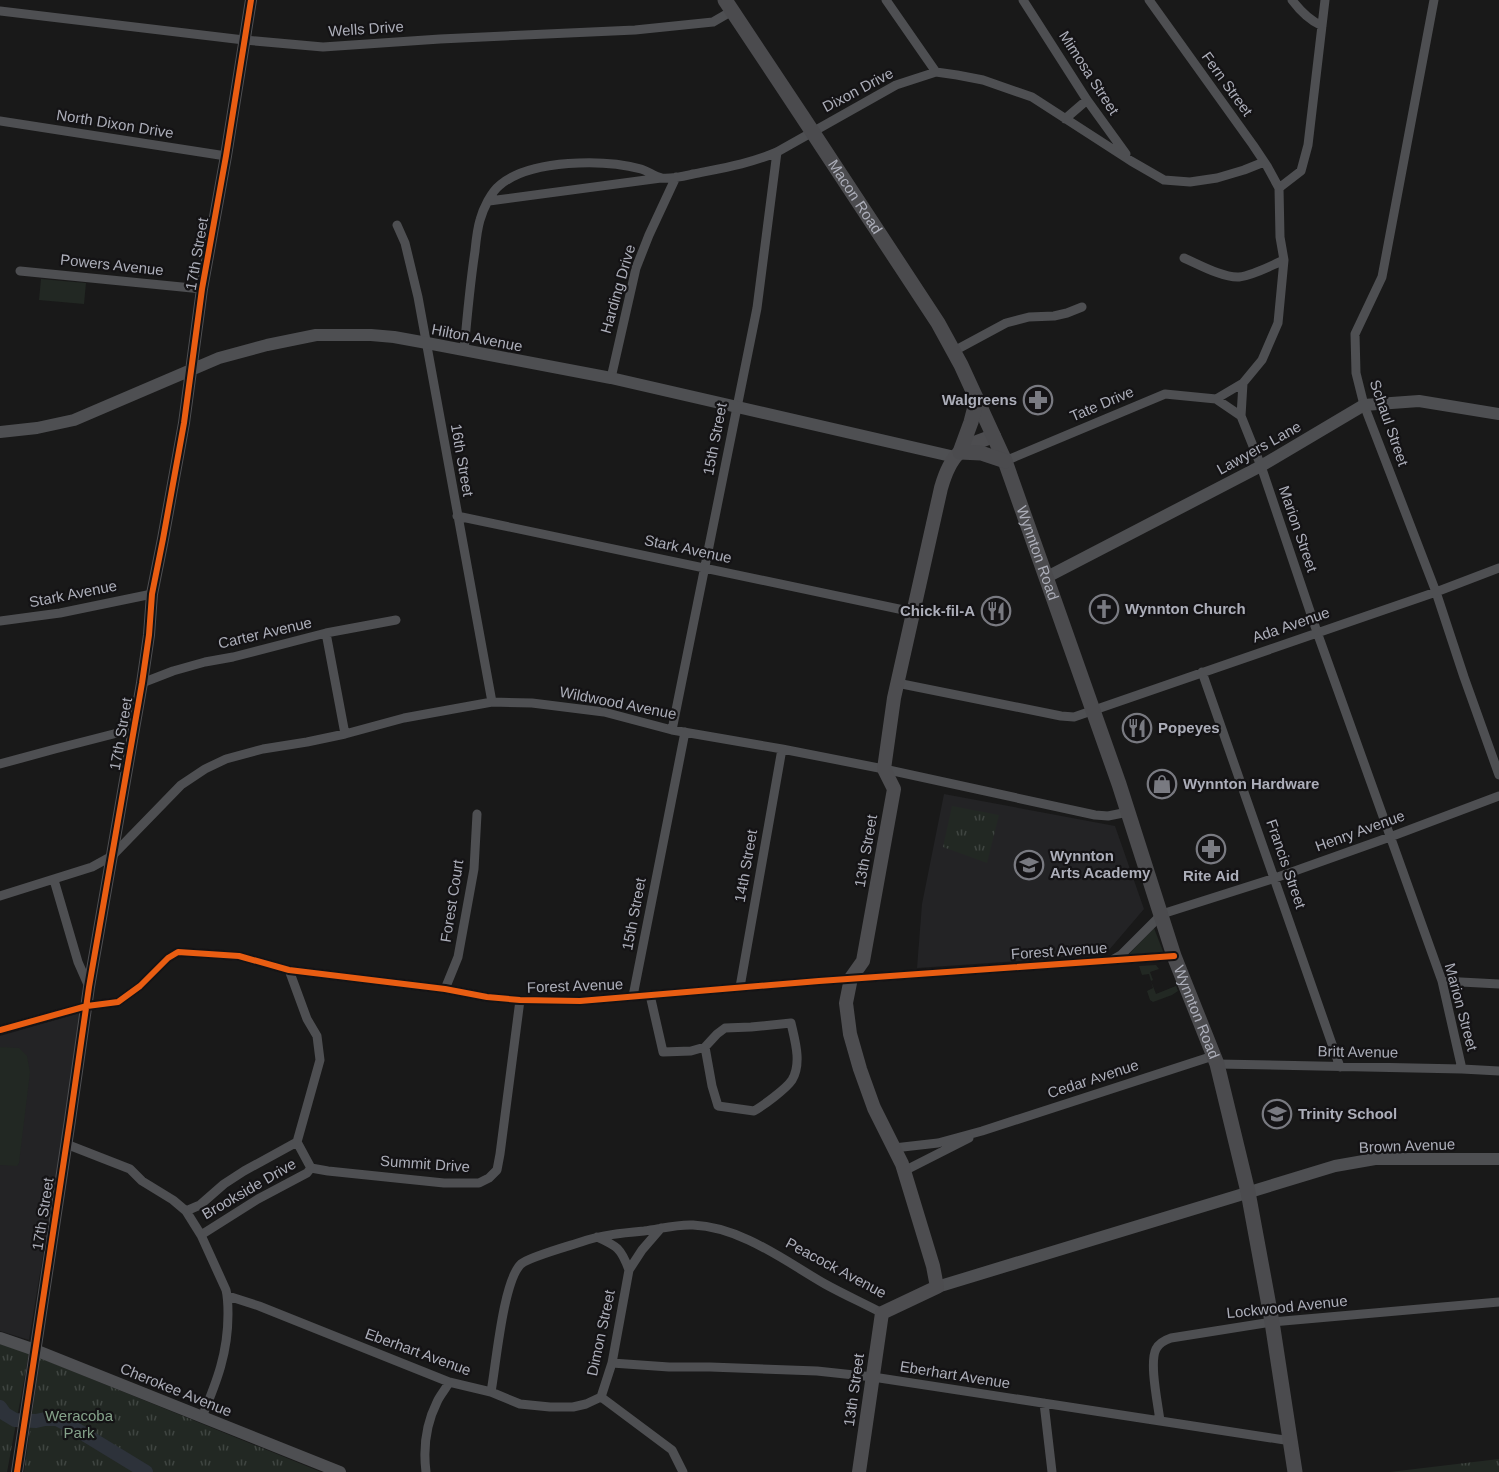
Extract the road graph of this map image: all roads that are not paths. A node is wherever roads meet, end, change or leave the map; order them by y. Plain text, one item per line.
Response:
1 (251, 0) edge
2 (886, 0) edge
3 (1023, 0) edge
4 (1149, 0) edge
5 (1292, 0) edge
6 (1325, 0) edge
7 (1434, 0) edge
8 (728, 6) edge
9 (0, 11) edge
10 (1322, 26) junction
11 (244, 40) junction
12 (936, 72) junction
13 (1087, 100) junction
14 (1065, 119) junction
15 (0, 121) edge
16 (813, 132) junction
17 (777, 152) junction
18 (226, 156) junction
19 (1131, 161) junction
20 (1264, 162) junction
21 (676, 177) junction
22 (661, 178) junction
23 (1279, 188) junction
24 (489, 201) junction
25 (397, 225) dead end
26 (1184, 258) dead end
27 (1284, 260) junction
28 (20, 271) dead end
29 (202, 289) junction
30 (1082, 307) dead end
31 (427, 343) junction
32 (464, 351) junction
33 (954, 351) junction
34 (192, 369) junction
35 (611, 378) junction
36 (1243, 383) junction
37 (977, 399) junction
38 (1216, 399) junction
39 (1364, 405) junction
40 (737, 406) junction
41 (1499, 414) edge
42 (1241, 416) junction
43 (0, 432) edge
44 (994, 436) junction
45 (957, 454) junction
46 (1005, 461) junction
47 (1261, 466) junction
48 (457, 516) junction
49 (704, 567) junction
50 (1499, 568) edge
51 (1047, 577) junction
52 (1436, 592) junction
53 (152, 594) junction
54 (913, 612) junction
55 (396, 620) dead end
56 (0, 621) edge
57 (1317, 632) junction
58 (326, 633) junction
59 (1202, 672) junction
60 (142, 683) junction
61 (897, 683) junction
62 (492, 702) junction
63 (1093, 710) junction
64 (133, 729) junction
65 (672, 730) junction
66 (685, 732) junction
67 (345, 734) junction
68 (782, 749) junction
69 (0, 764) edge
70 (884, 769) junction
71 (1499, 775) edge
72 (1499, 796) edge
73 (1128, 812) junction
74 (477, 814) dead end
75 (1390, 837) junction
76 (112, 856) junction
77 (1275, 878) junction
78 (54, 880) junction
79 (0, 896) edge
80 (1162, 914) junction
81 (1174, 956) junction
82 (1114, 959) junction
83 (289, 970) junction
84 (851, 978) junction
85 (1442, 981) junction
86 (1499, 984) edge
87 (88, 987) junction
88 (740, 987) junction
89 (445, 989) junction
90 (650, 994) junction
91 (633, 996) junction
92 (520, 1000) junction
93 (87, 1006) junction
94 (0, 1030) edge
95 (705, 1047) junction
96 (1215, 1060) junction
97 (1340, 1067) junction
98 (1462, 1069) junction
99 (1499, 1071) edge
100 (982, 1131) junction
101 (297, 1142) junction
102 (66, 1144) junction
103 (894, 1148) junction
104 (1499, 1159) edge
105 (311, 1168) junction
106 (904, 1171) junction
107 (1248, 1192) junction
108 (186, 1211) junction
109 (661, 1228) junction
110 (201, 1235) junction
111 (597, 1237) junction
112 (629, 1270) junction
113 (937, 1287) junction
114 (228, 1296) junction
115 (1499, 1302) edge
116 (882, 1313) junction
117 (1272, 1322) junction
118 (0, 1338) edge
119 (34, 1350) junction
120 (612, 1363) junction
121 (873, 1377) junction
122 (449, 1382) junction
123 (491, 1392) junction
124 (601, 1396) junction
125 (1044, 1403) junction
126 (202, 1417) junction
127 (1160, 1421) junction
128 (1291, 1441) junction
129 (17, 1472) edge
130 (340, 1472) edge
131 (426, 1472) edge
132 (684, 1472) edge
133 (859, 1472) edge
134 (1052, 1472) edge
135 (1295, 1472) edge

1 - 11 street, 17th Street
2 - 12 street
3 - 13 street, Mimosa Street
4 - 20 street, Fern Street
5 - 10 street
6 - 10 street
7 - 39 street, Schaul Street
8 - 11 street, Wells Drive
8 - 16 main road, Macon Road
9 - 11 street, Wells Drive
10 - 23 street
11 - 18 street, 17th Street
12 - 14 street, Dixon Drive
12 - 16 street, Dixon Drive
13 - 14 street
13 - 19 street, Mimosa Street
14 - 19 street, Dixon Drive
15 - 18 street, North Dixon Drive
16 - 17 street, Dixon Drive
16 - 33 main road, Macon Road
17 - 21 street, Dixon Drive
17 - 40 street, 15th Street
18 - 29 street, 17th Street
19 - 20 street, Dixon Drive
20 - 23 street, Fern Street
21 - 22 street, Dixon Drive
21 - 35 street, Harding Drive
22 - 24 street, Dixon Drive
22 - 24 street, Dixon Drive
23 - 27 street
24 - 32 street, Dixon Drive
25 - 31 street, 16th Street
26 - 27 street
27 - 36 street
28 - 29 street, Powers Avenue
29 - 34 street, 17th Street
30 - 33 street
31 - 32 street, Hilton Avenue
31 - 34 street, Hilton Avenue
31 - 48 street, 16th Street
32 - 35 street, Hilton Avenue
33 - 37 main road, Macon Road
34 - 43 street, Hilton Avenue
34 - 53 street, 17th Street
35 - 40 street, Hilton Avenue
36 - 38 street
36 - 42 street, Marion Street
37 - 44 main road, Wynnton Road
37 - 45 main road
38 - 42 street, Tate Drive
38 - 46 street, Tate Drive
39 - 41 street, Lawyers Lane
39 - 47 street, Lawyers Lane
39 - 52 street, Schaul Street
40 - 45 street, Hilton Avenue
40 - 49 street, 15th Street
42 - 47 street, Marion Street
44 - 45 main road
44 - 46 main road, Wynnton Road
45 - 46 main road
45 - 54 main road, 13th Street
46 - 51 main road, Wynnton Road
47 - 51 street, Lawyers Lane
47 - 57 street, Marion Street
48 - 49 street, Stark Avenue
48 - 62 street, 16th Street
49 - 54 street, Stark Avenue
49 - 65 street, 15th Street
50 - 52 street, Ada Avenue
51 - 63 main road, Wynnton Road
52 - 57 street, Ada Avenue
52 - 71 street, Schaul Street
53 - 56 street, Stark Avenue
53 - 60 street, 17th Street
54 - 61 main road, 13th Street
55 - 58 street, Carter Avenue
57 - 59 street, Ada Avenue
57 - 75 street, Marion Street
58 - 60 street, Carter Avenue
58 - 67 street
59 - 63 street, Ada Avenue
59 - 77 street, Francis Street
60 - 64 street, 17th Street
61 - 63 street
61 - 70 main road, 13th Street
62 - 65 street, Wildwood Avenue
62 - 67 street, Wildwood Avenue
63 - 73 main road, Wynnton Road
64 - 69 street
64 - 76 street, 17th Street
65 - 66 street, Wildwood Avenue
66 - 68 street, Wildwood Avenue
66 - 91 street, 15th Street
67 - 76 street, Wildwood Avenue
68 - 70 street, Wildwood Avenue
68 - 88 street, 14th Street
70 - 73 street, Wildwood Avenue
70 - 84 main road, 13th Street
72 - 75 street, Henry Avenue
73 - 80 main road, Wynnton Road
74 - 89 street, Forest Court
75 - 77 street, Henry Avenue
75 - 85 street, Marion Street
76 - 78 street, Wildwood Avenue
76 - 87 street, 17th Street
77 - 80 street, Henry Avenue
77 - 97 street, Francis Street
78 - 79 street, Wildwood Avenue
78 - 87 street
80 - 81 main road, Wynnton Road
80 - 82 street, Forest Avenue
81 - 82 street, Forest Avenue
81 - 96 main road, Wynnton Road
82 - 84 street, Forest Avenue
83 - 89 street, Forest Avenue
83 - 93 street, Forest Avenue
83 - 101 street, Brookside Drive
84 - 88 street, Forest Avenue
84 - 103 main road, 13th Street
85 - 86 street
85 - 98 street, Marion Street
87 - 93 street, 17th Street
88 - 90 street, Forest Avenue
89 - 92 street, Forest Avenue
90 - 91 street, Forest Avenue
90 - 95 street
91 - 92 street, Forest Avenue
92 - 105 street, Summit Drive
93 - 94 street, Forest Avenue
93 - 102 street, 17th Street
95 - 95 street
96 - 97 street, Britt Avenue
96 - 100 street, Cedar Avenue
96 - 107 main road, Wynnton Road
97 - 98 street, Britt Avenue
98 - 99 street, Britt Avenue
100 - 103 street
100 - 106 street
101 - 105 street
101 - 108 street, Brookside Drive
102 - 108 street
102 - 119 street, 17th Street
103 - 106 main road, 13th Street
104 - 107 street, Brown Avenue
105 - 110 street, Brookside Drive
106 - 113 main road, 13th Street
107 - 113 street, Peacock Avenue
107 - 117 main road, Wynnton Road
108 - 110 street
109 - 111 street, Peacock Avenue
109 - 112 street, Dimon Street
109 - 116 street, Peacock Avenue
110 - 114 street
111 - 112 street
111 - 123 street, Peacock Avenue
112 - 120 street, Dimon Street
113 - 116 main road, Peacock Avenue
114 - 122 street, Eberhart Avenue
114 - 126 street
115 - 117 street, Lockwood Avenue
116 - 121 main road, 13th Street
117 - 127 street, Lockwood Avenue
117 - 128 main road, Wynnton Road
118 - 119 street, Cherokee Avenue
119 - 126 street, Cherokee Avenue
119 - 129 street, 17th Street
120 - 121 street, Eberhart Avenue
120 - 124 street, Dimon Street
121 - 125 street, Eberhart Avenue
121 - 133 main road, 13th Street
122 - 123 street, Eberhart Avenue
122 - 131 street
123 - 124 street, Eberhart Avenue
124 - 132 street, Dimon Street
125 - 127 street, Eberhart Avenue
125 - 134 street
126 - 130 street, Cherokee Avenue
127 - 128 street, Eberhart Avenue
128 - 135 main road, Wynnton Road

